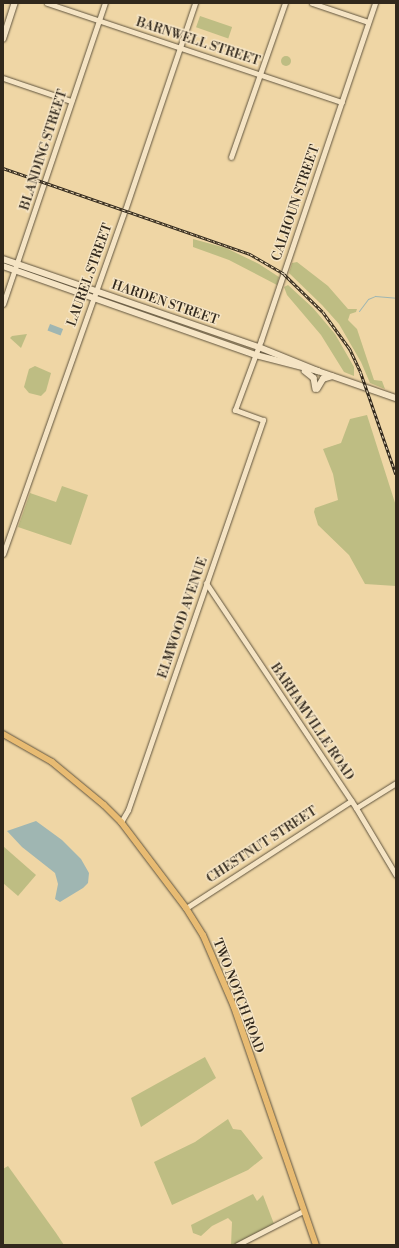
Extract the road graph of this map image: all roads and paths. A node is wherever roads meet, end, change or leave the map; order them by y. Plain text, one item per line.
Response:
1 (15, 3) edge
2 (47, 3) edge
3 (105, 3) edge
4 (195, 3) edge
5 (285, 3) edge
6 (312, 3) edge
7 (375, 3) edge
8 (99, 21) junction
9 (368, 22) junction
10 (3, 39) edge
11 (179, 48) junction
12 (261, 75) junction
13 (3, 78) edge
14 (71, 102) junction
15 (342, 102) junction
16 (231, 157) dead end
17 (3, 259) edge
18 (17, 264) junction
19 (3, 266) edge
20 (15, 270) junction
21 (97, 291) junction
22 (93, 297) junction
23 (3, 304) edge
24 (259, 347) junction
25 (256, 354) junction
26 (296, 367) junction
27 (318, 371) junction
28 (332, 376) junction
29 (396, 398) edge
30 (263, 420) joint
31 (3, 554) edge
32 (206, 583) junction
33 (3, 734) edge
34 (396, 783) edge
35 (351, 801) junction
36 (356, 808) junction
37 (121, 822) junction
38 (396, 875) edge
39 (186, 908) junction
40 (303, 1211) junction
41 (237, 1245) edge
42 (316, 1245) edge

1 - 10 main road
2 - 8 street, BARNWELL STREET
3 - 8 street, BLANDING STREET
4 - 11 street, LAUREL STREET
5 - 12 street
6 - 9 street
7 - 9 street, CALHOUN STREET
8 - 11 street, BARNWELL STREET
8 - 14 street, BLANDING STREET
9 - 15 street, CALHOUN STREET
11 - 12 street, BARNWELL STREET
11 - 21 street, LAUREL STREET
12 - 15 street, BARNWELL STREET
12 - 16 street
13 - 14 street
14 - 18 street, BLANDING STREET
15 - 24 street, CALHOUN STREET
17 - 18 main road, HARDEN STREET
18 - 20 street, BLANDING STREET
18 - 21 main road, HARDEN STREET
19 - 20 main road, HARDEN STREET
20 - 22 main road, HARDEN STREET
20 - 23 street, BLANDING STREET
21 - 22 street, LAUREL STREET
21 - 24 main road, HARDEN STREET
22 - 25 main road, HARDEN STREET
22 - 31 street, LAUREL STREET
24 - 25 street, CALHOUN STREET
24 - 27 main road, HARDEN STREET
25 - 26 main road, HARDEN STREET
25 - 30 street, CALHOUN STREET
26 - 27 main road, HARDEN STREET
26 - 28 main road
27 - 28 main road, HARDEN STREET
28 - 29 main road, HARDEN STREET
30 - 32 street, ELMWOOD AVENUE
32 - 35 street, BARHAMVILLE ROAD
32 - 37 street, ELMWOOD AVENUE
33 - 37 main road, TWO NOTCH ROAD
34 - 36 street
35 - 36 street, BARHAMVILLE ROAD
35 - 39 street, CHESTNUT STREET
36 - 38 street, BARHAMVILLE ROAD
37 - 39 main road, TWO NOTCH ROAD
39 - 40 main road, TWO NOTCH ROAD
40 - 41 street
40 - 42 main road, TWO NOTCH ROAD

